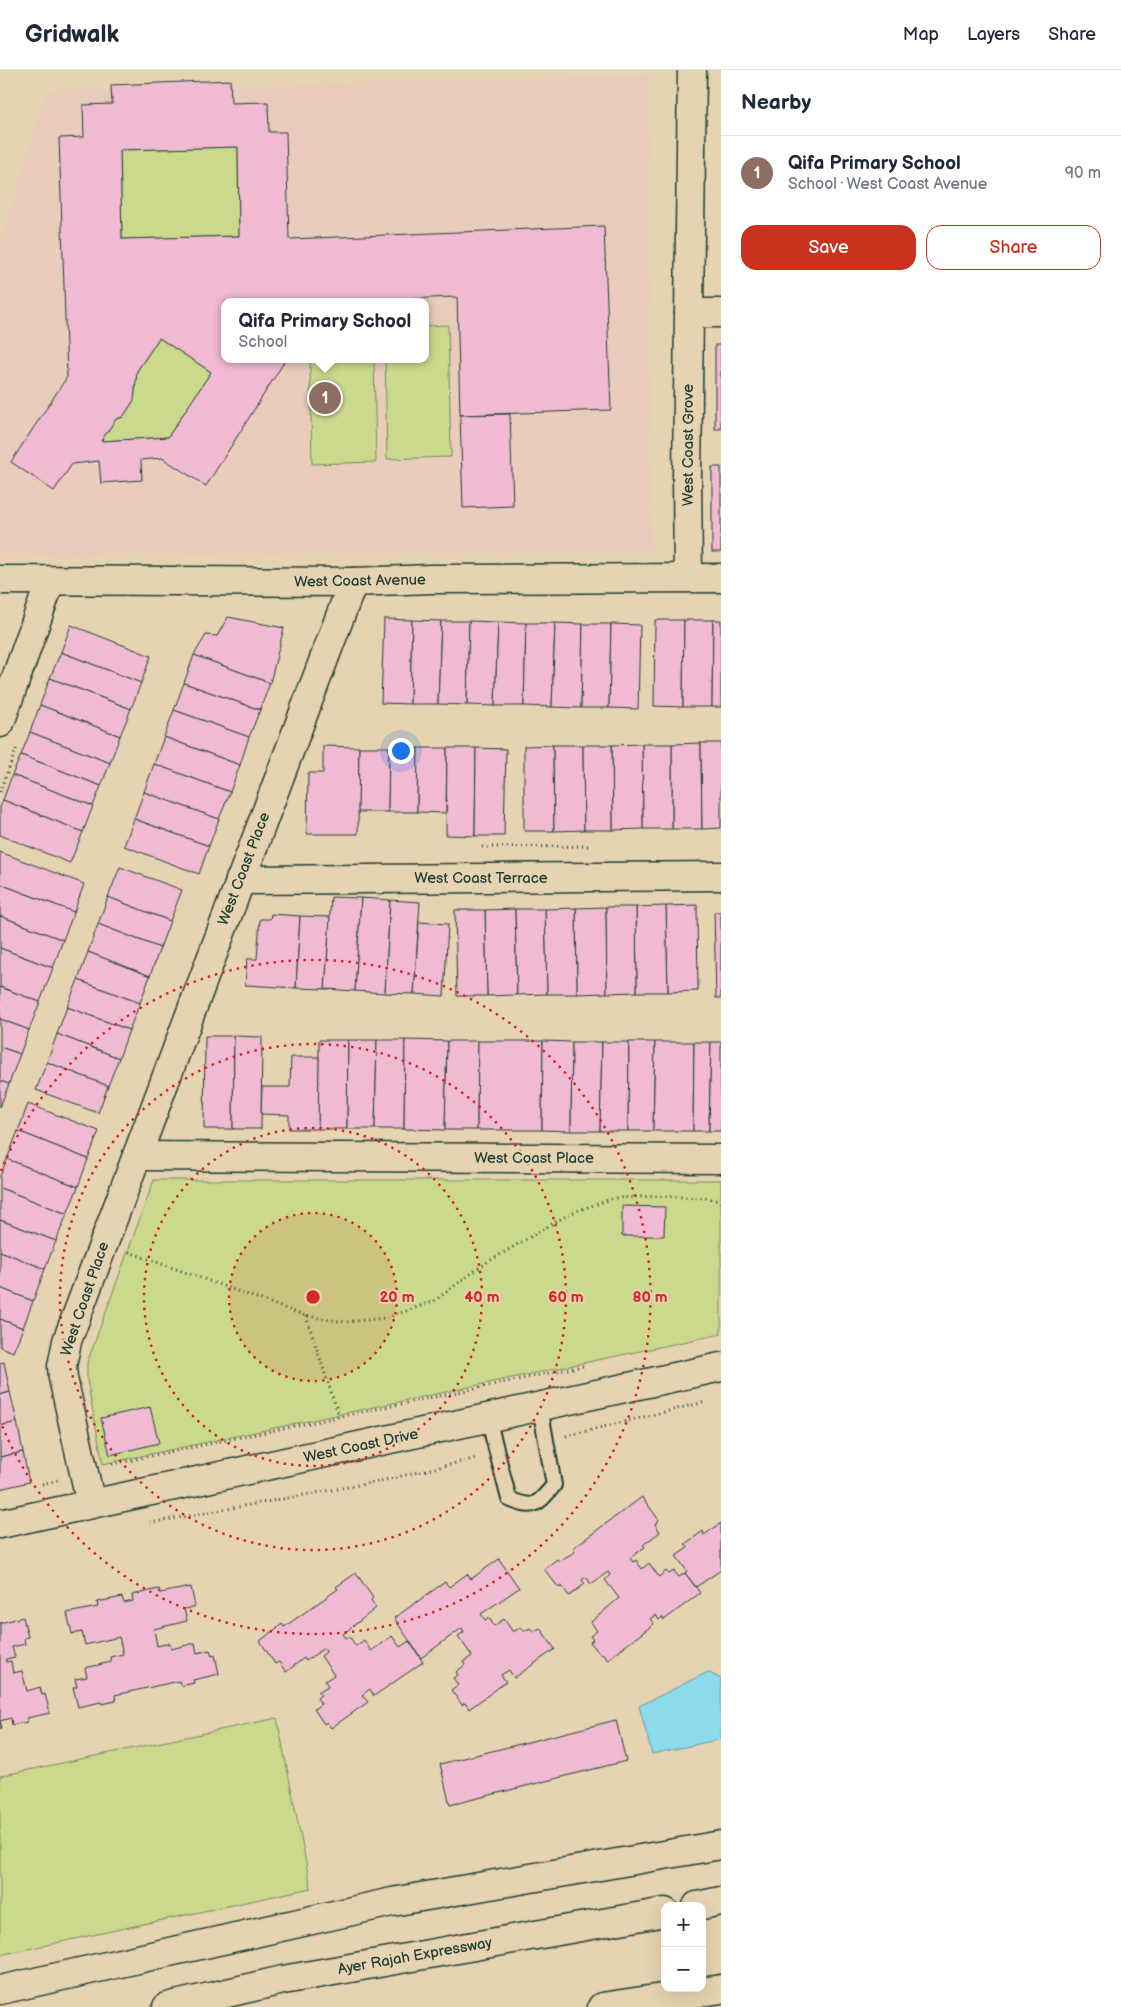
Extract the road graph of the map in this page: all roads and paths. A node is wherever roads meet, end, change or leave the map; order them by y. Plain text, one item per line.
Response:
1 (692, 70) edge
2 (689, 313) junction
3 (721, 313) edge
4 (688, 577) junction
5 (721, 578) edge
6 (0, 580) edge
7 (50, 582) junction
8 (354, 582) junction
9 (0, 723) edge
10 (721, 876) edge
11 (240, 880) junction
12 (137, 1156) junction
13 (721, 1159) edge
14 (721, 1201) edge
15 (124, 1250) dead end
16 (306, 1316) junction
17 (584, 1366) dead end
18 (721, 1367) edge
19 (712, 1400) dead end
20 (540, 1407) junction
21 (339, 1416) junction
22 (488, 1418) junction
23 (546, 1441) junction
24 (497, 1453) junction
25 (83, 1470) junction
26 (38, 1484) dead end
27 (91, 1504) junction
28 (0, 1524) edge
29 (143, 1524) dead end
30 (721, 1845) edge
31 (721, 1902) edge
32 (706, 1904) edge
33 (661, 1913) edge
34 (721, 1989) edge
35 (0, 1990) edge
36 (167, 2007) edge
37 (602, 2007) edge

1 - 2 main road, West Coast Grove
2 - 3 main road
2 - 4 main road, West Coast Grove
4 - 5 main road, West Coast Avenue
4 - 8 main road, West Coast Avenue
6 - 7 main road, West Coast Avenue
7 - 8 main road, West Coast Avenue
7 - 9 main road
8 - 11 main road, West Coast Place
10 - 11 main road, West Coast Terrace
11 - 12 main road, West Coast Place
12 - 13 main road, West Coast Place
12 - 25 main road, West Coast Place
14 - 16 path
15 - 16 path
16 - 21 path
17 - 21 path
18 - 20 main road, West Coast Drive
19 - 23 path
20 - 22 main road, West Coast Drive
20 - 23 lane
21 - 25 path
22 - 24 lane
22 - 27 main road, West Coast Drive
23 - 24 lane
24 - 29 path
25 - 26 path
25 - 27 main road, West Coast Place
27 - 28 main road, West Coast Drive
30 - 35 main road
31 - 32 main road
33 - 36 main road, Ayer Rajah Expressway
34 - 37 main road

